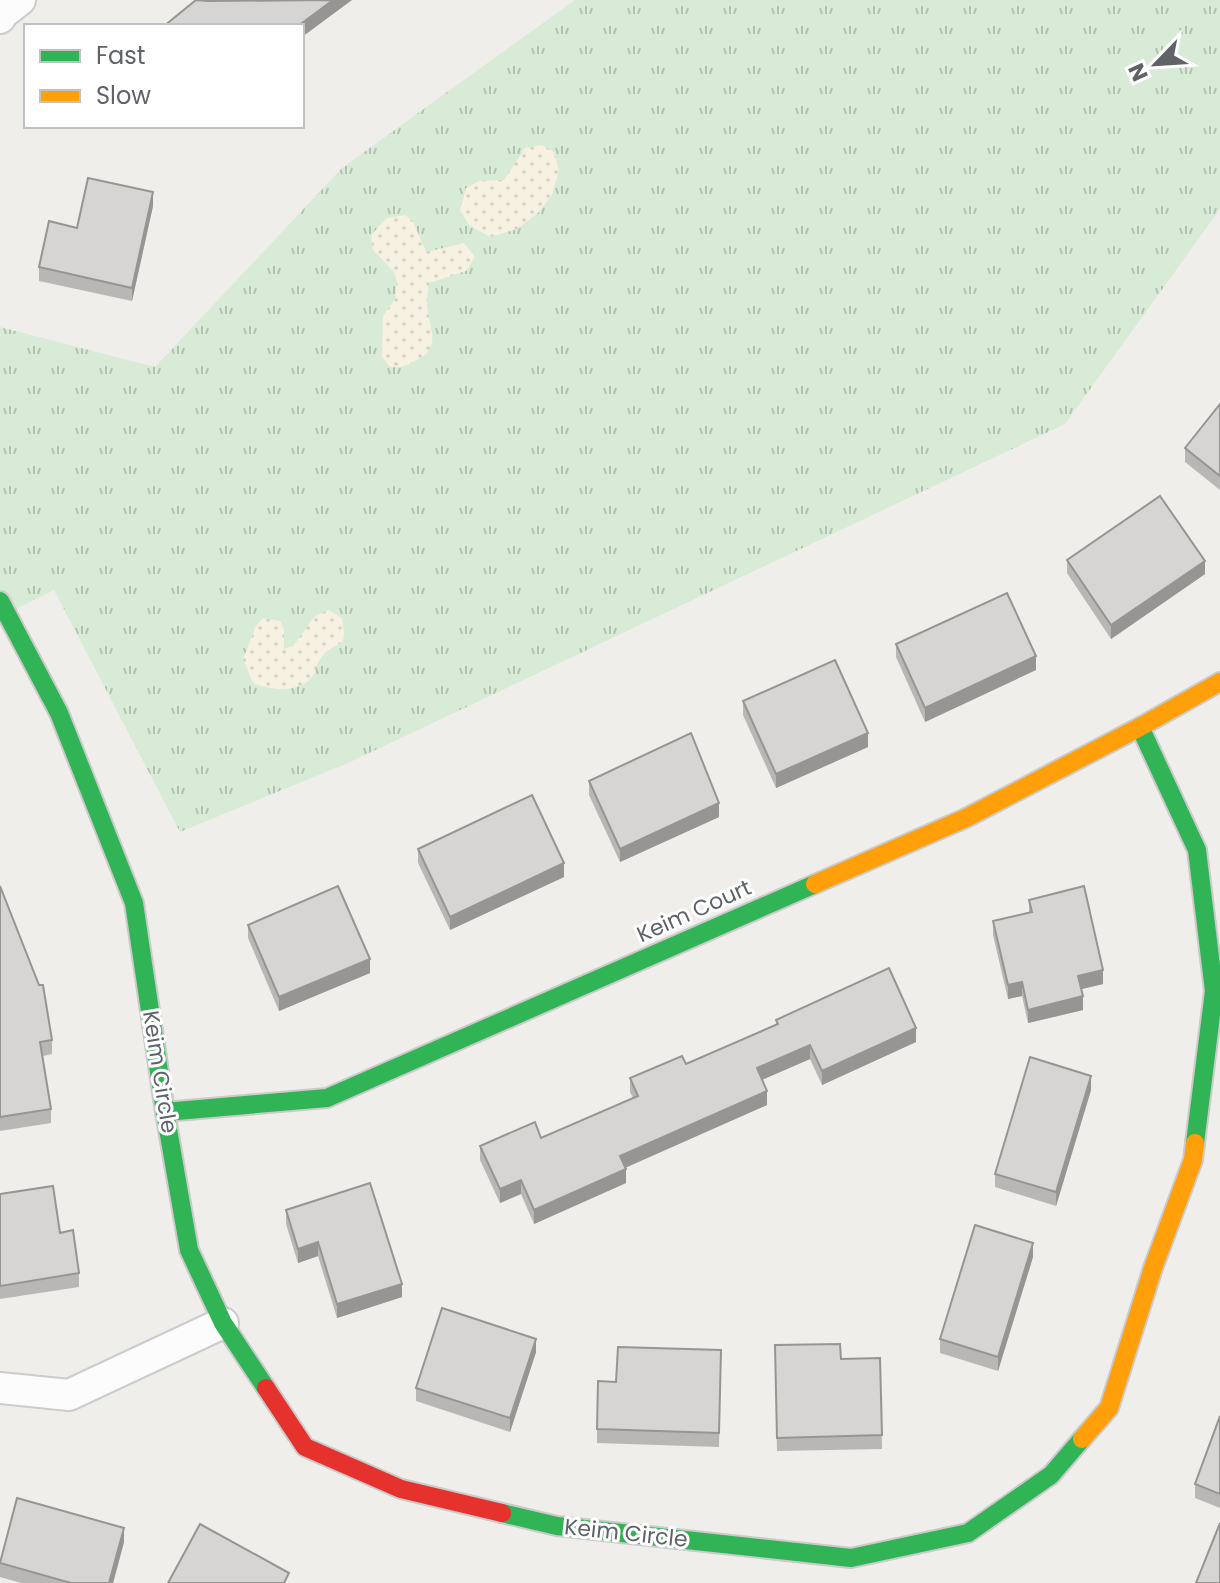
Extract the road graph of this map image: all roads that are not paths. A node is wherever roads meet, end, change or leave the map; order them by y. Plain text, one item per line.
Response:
1 (0, 601) edge
2 (1220, 682) edge
3 (1140, 727) junction
4 (165, 1112) junction
5 (223, 1323) junction
6 (0, 1388) edge

1 - 4 street, Keim Circle
2 - 3 street, Keim Court
3 - 4 street, Keim Court
3 - 5 street, Keim Circle
4 - 5 street, Keim Circle
5 - 6 street

